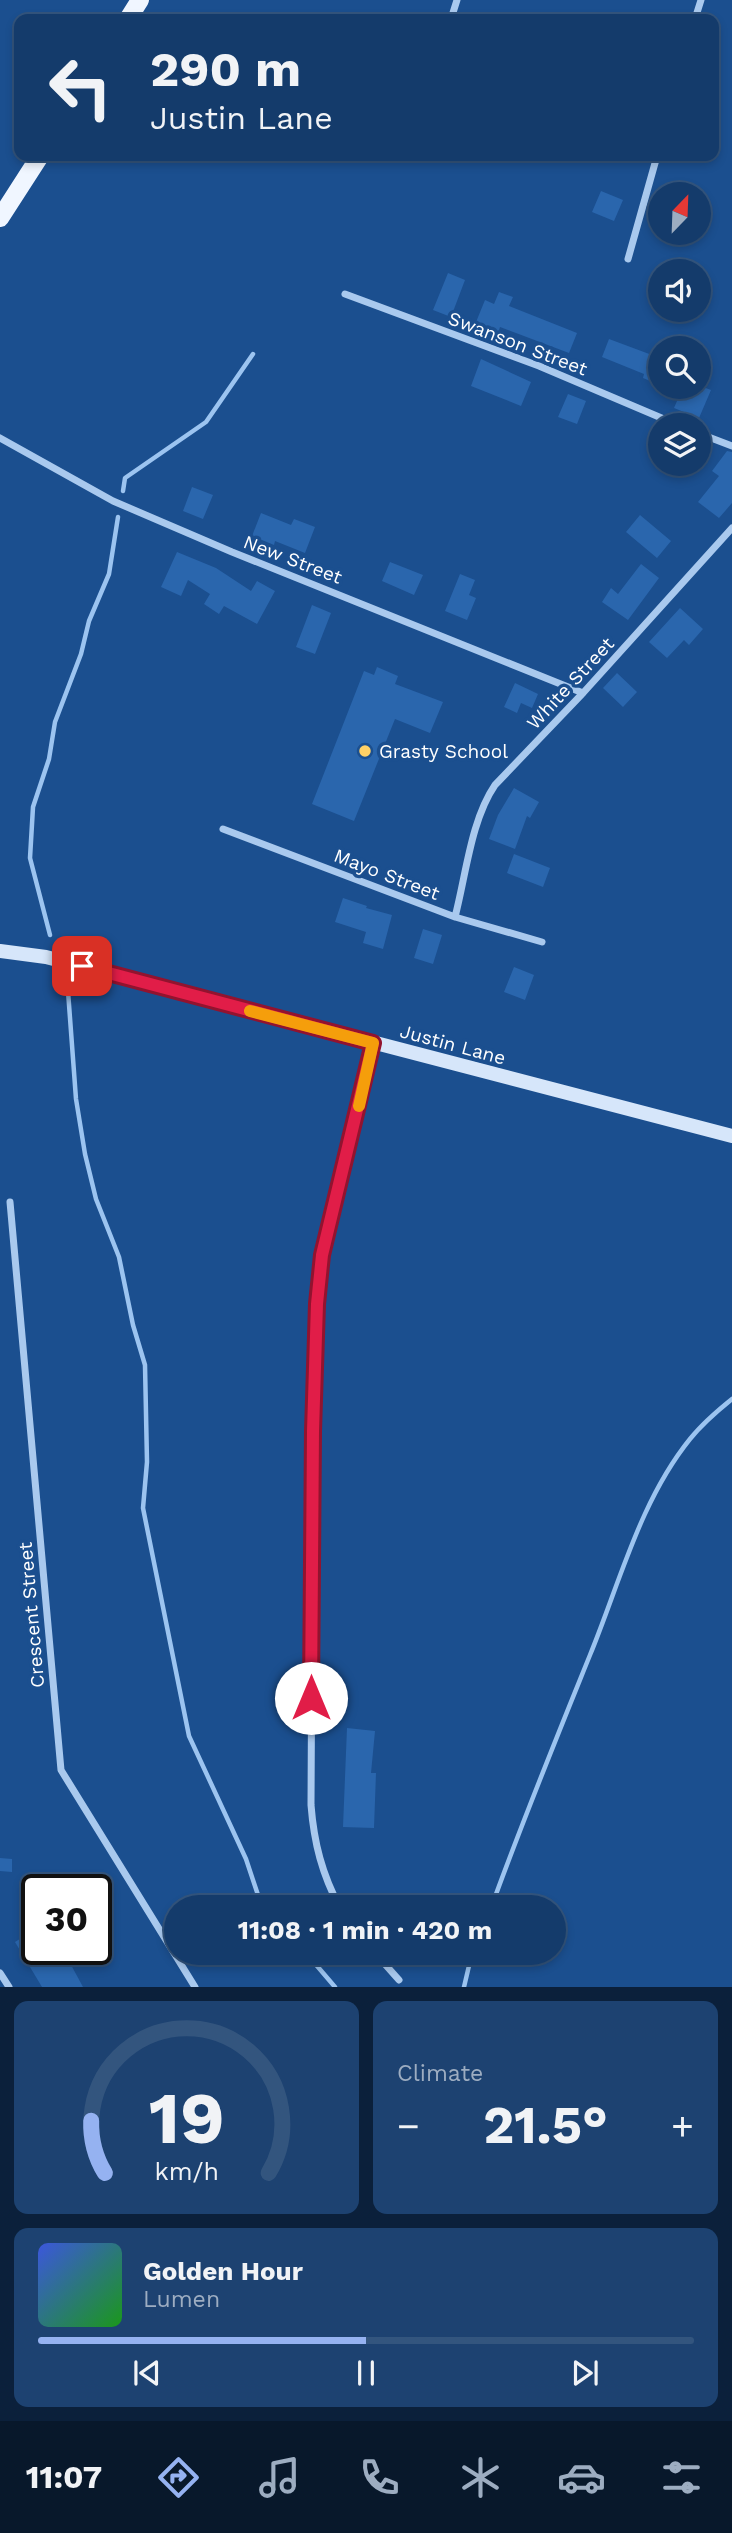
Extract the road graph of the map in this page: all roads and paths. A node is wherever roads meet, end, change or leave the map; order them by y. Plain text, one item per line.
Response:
1 (37, 161) edge
2 (656, 161) edge
3 (0, 218) edge
4 (628, 258) dead end
5 (345, 294) dead end
6 (650, 413) edge
7 (0, 438) edge
8 (711, 438) edge
9 (732, 446) edge
10 (732, 528) edge
11 (583, 693) junction
12 (223, 829) dead end
13 (455, 917) junction
14 (542, 942) dead end
15 (0, 951) edge
16 (373, 1043) junction
17 (732, 1136) edge
18 (10, 1202) dead end
19 (334, 1895) edge
20 (386, 1965) edge
21 (0, 1973) edge
22 (399, 1980) dead end
23 (9, 1987) edge
24 (195, 1987) edge

1 - 3 main road
2 - 4 street
5 - 6 street, Swanson Street
7 - 11 street, New Street
8 - 9 street
10 - 11 street, White Street
11 - 13 street, White Street
12 - 13 street, Mayo Street
13 - 14 street, Mayo Street
15 - 16 main road, Justin Lane
16 - 17 main road, Justin Lane
16 - 19 street
18 - 24 street, Crescent Street
20 - 22 street
21 - 23 street

